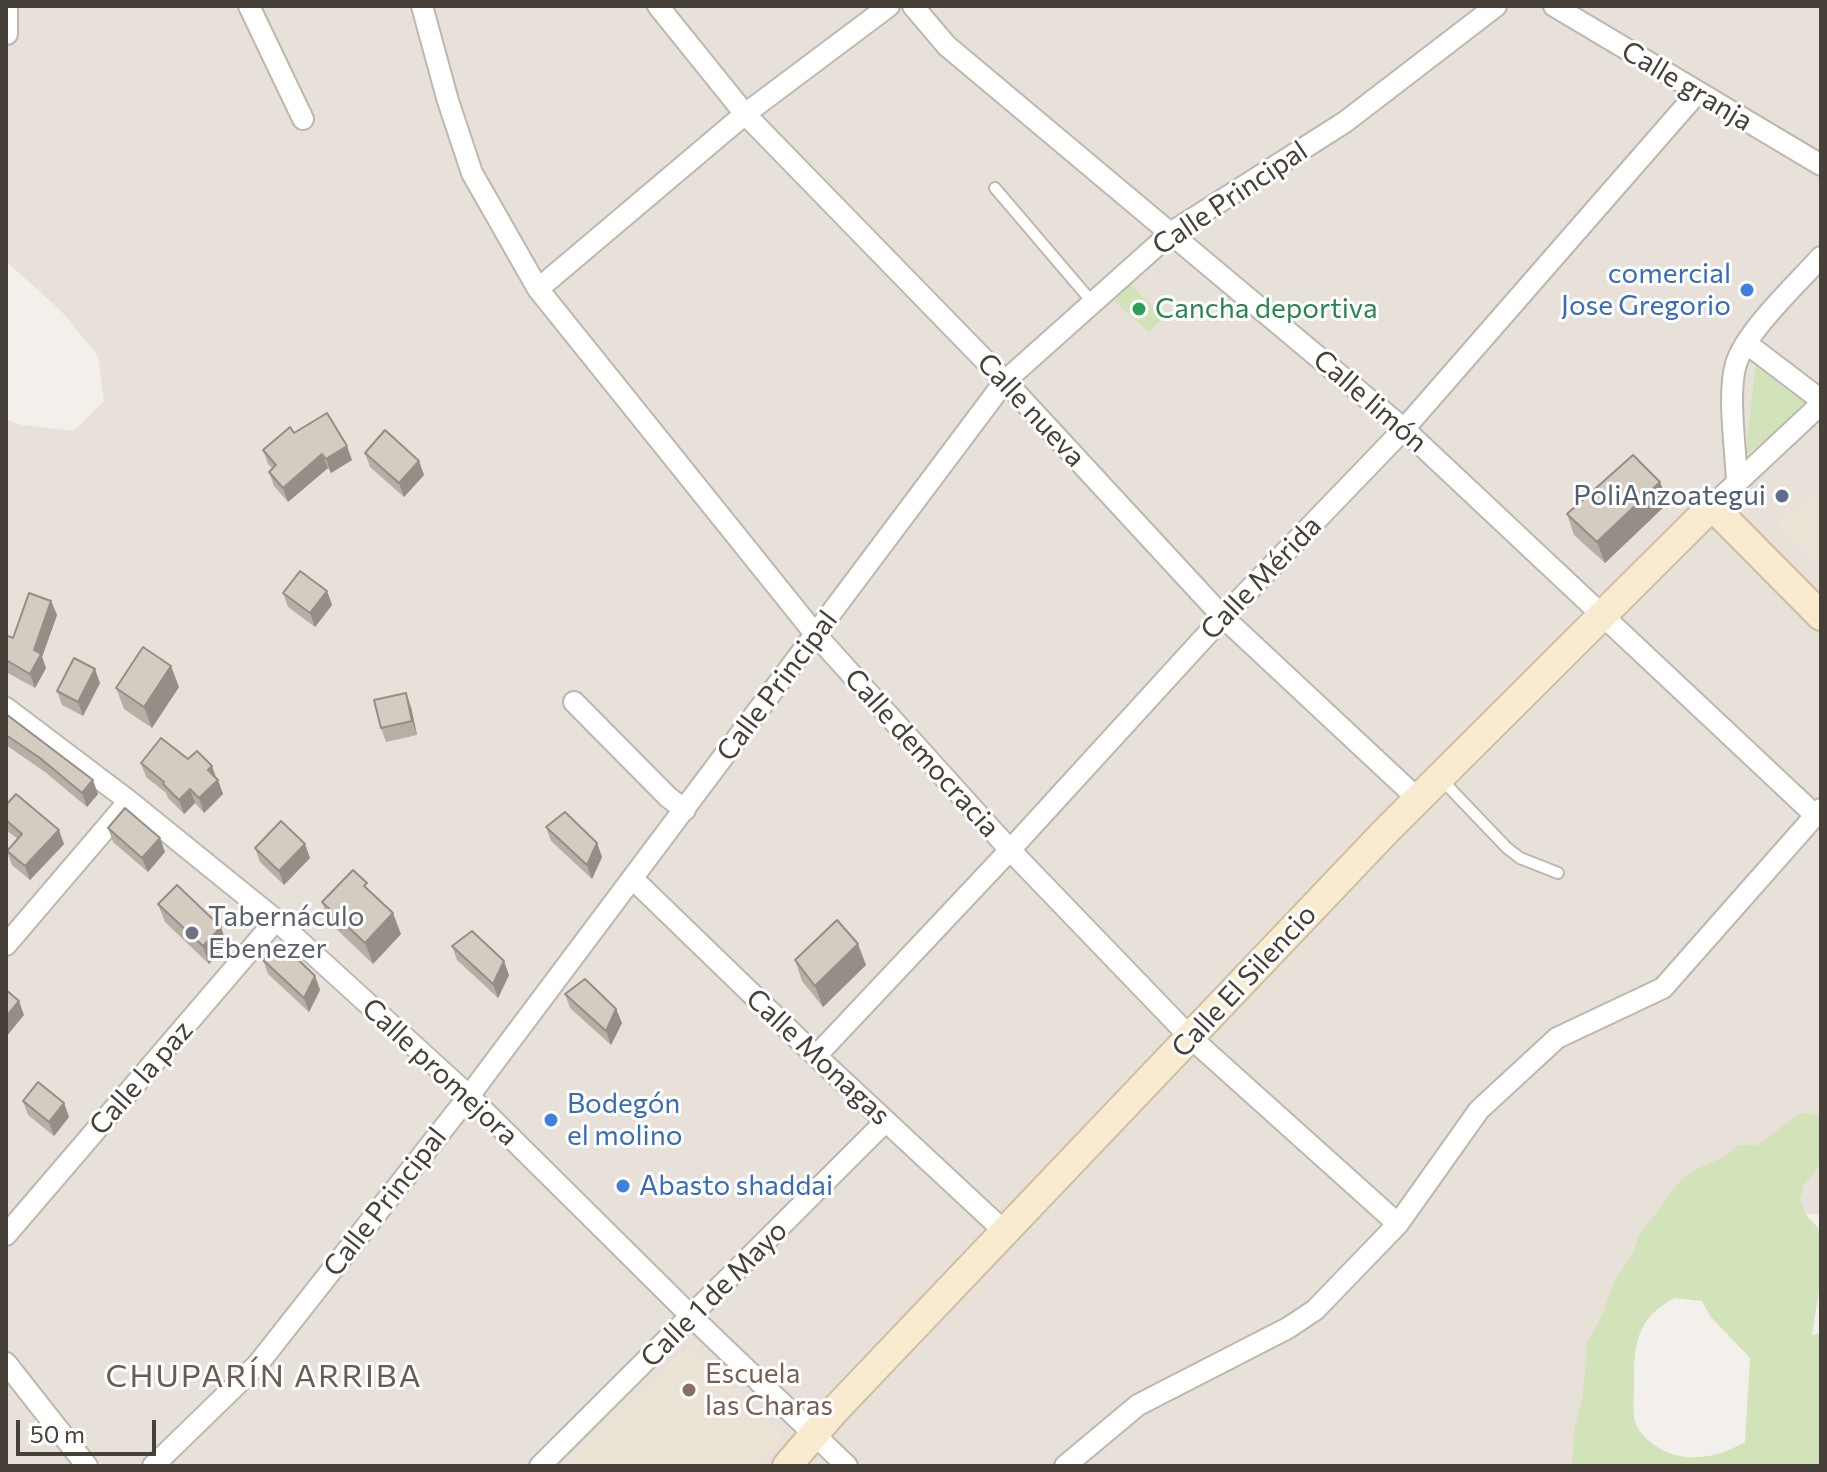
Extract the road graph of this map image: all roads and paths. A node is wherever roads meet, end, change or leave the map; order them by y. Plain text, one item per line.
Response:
1 (7, 6) edge
2 (249, 6) edge
3 (422, 6) edge
4 (658, 6) edge
5 (889, 6) edge
6 (913, 6) edge
7 (1496, 6) edge
8 (1554, 6) edge
9 (7, 34) edge
10 (1698, 92) junction
11 (745, 114) junction
12 (303, 119) dead end
13 (1821, 165) edge
14 (995, 188) dead end
15 (1172, 232) junction
16 (1821, 257) edge
17 (538, 289) junction
18 (1093, 303) junction
19 (1746, 343) junction
20 (1005, 381) junction
21 (1821, 402) edge
22 (1404, 429) junction
23 (1737, 483) junction
24 (1712, 506) junction
25 (1605, 615) junction
26 (1821, 616) edge
27 (1223, 617) junction
28 (816, 635) junction
29 (574, 702) dead end
30 (6, 708) edge
31 (1440, 778) junction
32 (1419, 800) junction
33 (129, 801) junction
34 (685, 810) junction
35 (1818, 812) edge
36 (1010, 850) junction
37 (1558, 873) dead end
38 (633, 879) junction
39 (276, 920) junction
40 (6, 945) edge
41 (1191, 1038) junction
42 (816, 1056) junction
43 (469, 1096) junction
44 (886, 1121) junction
45 (1398, 1224) junction
46 (1005, 1232) junction
47 (6, 1235) edge
48 (692, 1317) junction
49 (6, 1363) edge
50 (814, 1435) junction
51 (87, 1466) edge
52 (153, 1466) edge
53 (540, 1466) edge
54 (787, 1466) edge
55 (847, 1466) edge
56 (1065, 1466) edge

1 - 9 street
2 - 12 street
3 - 17 street, Calle democracia
4 - 11 street, Calle nueva
5 - 11 street
6 - 15 street, Calle limón
7 - 15 street, Calle Principal
8 - 10 street, Calle granja
10 - 13 street, Calle granja
10 - 22 street, Calle Mérida
11 - 17 street
11 - 20 street, Calle nueva
14 - 18 lane
15 - 18 street, Calle Principal
15 - 22 street, Calle limón
16 - 19 street
17 - 28 street, Calle democracia
18 - 20 street, Calle Principal
19 - 21 street
19 - 23 street
20 - 27 street, Calle nueva
20 - 28 street, Calle Principal
21 - 23 street
22 - 25 street, Calle limón
22 - 27 street, Calle Mérida
23 - 24 street
24 - 25 street, Calle El Silencio
24 - 26 street
25 - 31 street, Calle El Silencio
25 - 35 street, Calle limón
27 - 32 street, Calle nueva
27 - 36 street, Calle Mérida
28 - 34 street, Calle Principal
28 - 36 street, Calle democracia
29 - 34 street
30 - 33 street, Calle promejora
31 - 32 street, Calle El Silencio
31 - 37 lane
32 - 41 street, Calle El Silencio
33 - 39 street, Calle promejora
33 - 40 street
34 - 38 street, Calle Principal
35 - 45 street
36 - 41 street, Calle democracia
36 - 42 street, Calle Mérida
38 - 42 street, Calle Monagas
38 - 43 street, Calle Principal
39 - 43 street, Calle promejora
39 - 47 street, Calle la paz
41 - 45 street, Calle democracia
41 - 46 street, Calle El Silencio
42 - 44 street, Calle Monagas
43 - 48 street, Calle promejora
43 - 52 street, Calle Principal
44 - 46 street, Calle Monagas
44 - 48 street, Calle 1 de Mayo
45 - 56 street
46 - 50 street, Calle El Silencio
48 - 50 street, Calle promejora
48 - 53 street, Calle 1 de Mayo
49 - 51 street
50 - 54 street, Calle El Silencio
50 - 55 street, Calle promejora

